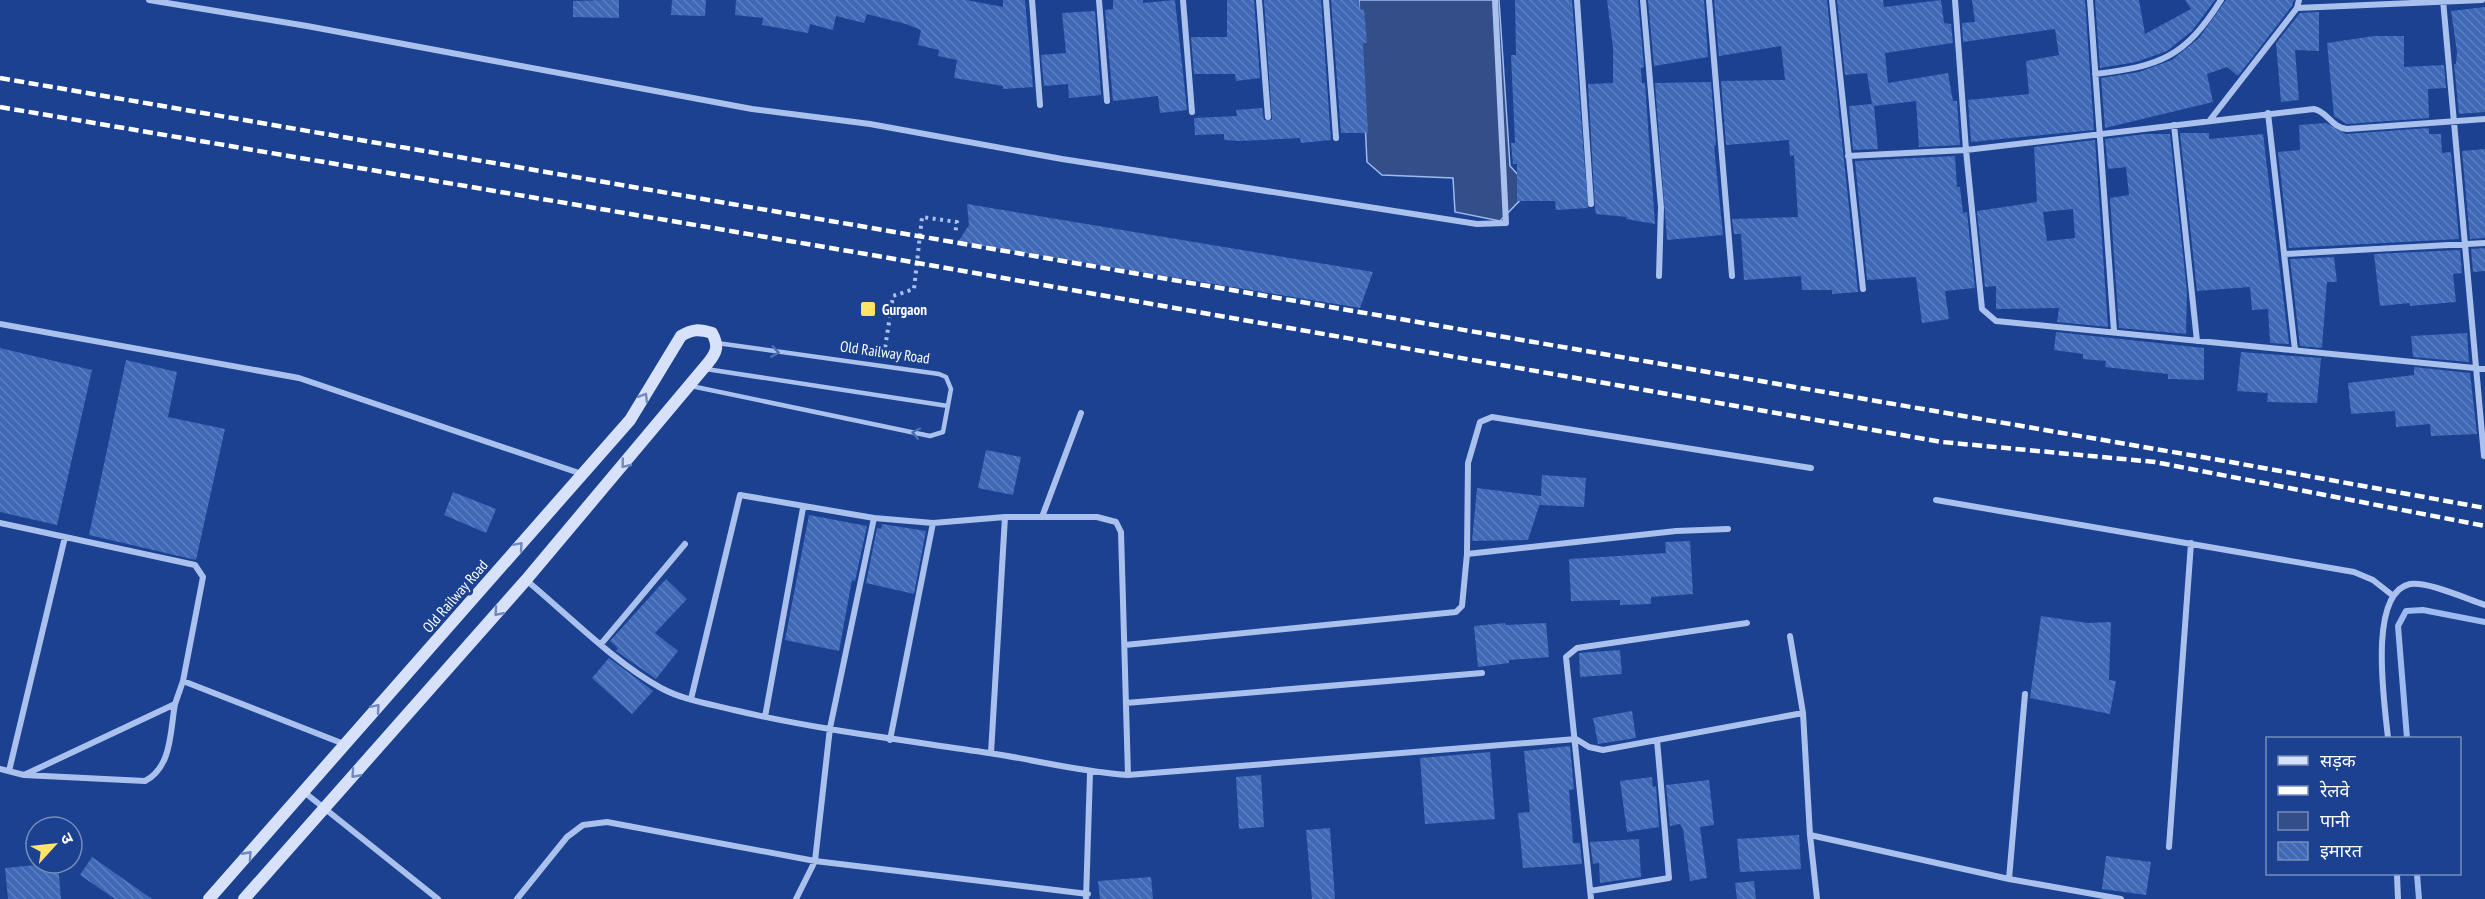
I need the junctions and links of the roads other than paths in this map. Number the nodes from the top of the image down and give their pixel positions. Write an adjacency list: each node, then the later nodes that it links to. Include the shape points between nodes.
1 (149, 0): 7 (street, via 741,107 870,124 1074,161 1477,224 1506,224)
2 (1032, 0): 21 (street)
3 (1099, 0): 20 (street)
4 (1183, 0): 22 (street)
5 (1259, 0): 24 (street)
6 (1326, 0): 30 (street)
7 (1495, 0)
8 (1577, 0): 33 (street)
9 (1643, 0): 37 (street, via 1661,207)
10 (1709, 0): 38 (street)
11 (1832, 0): 32 (street)
12 (1955, 0): 31 (street)
13 (2090, 0): 19 (street)
14 (2221, 0): 19 (street, via 2196,38 2166,59 2130,70)
15 (2299, 0): 18 (street)
16 (2482, 0): 17 (street)
17 (2443, 2): 18 (street); 27 (street)
18 (2297, 8): 26 (street)
19 (2096, 74): 29 (street)
20 (1107, 101)
21 (1040, 105)
22 (1192, 112)
23 (2268, 112): 26 (street); 27 (street, via 2319,110 2334,126 2347,129); 36 (street)
24 (1268, 117)
25 (2485, 119): 27 (street)
26 (2210, 120): 28 (street)
27 (2454, 121): 35 (street)
28 (2174, 125): 29 (street); 42 (street)
29 (2100, 132): 31 (street); 41 (street)
30 (1336, 138)
31 (1966, 150): 32 (street); 41 (street, via 1982,309 1996,321)
32 (1848, 156): 39 (street)
33 (1591, 204)
34 (2485, 243): 35 (street)
35 (2465, 244): 36 (street); 47 (street)
36 (2284, 254): 44 (street)
37 (1659, 276)
38 (1732, 276)
39 (1863, 289)
40 (0, 324): 53 (street, via 299,378)
41 (2114, 331): 42 (street)
42 (2197, 341): 44 (street)
43 (717, 343): 45 (main road, via 716,353); 49 (lane, Old Railway Road, one-way to 49, via 882,364 946,377 951,389); 53 (main road, Old Railway Road, one-way to 43, via 630,420 681,336 701,329 712,333)
44 (2295, 350): 47 (street)
45 (704, 368): 48 (main road); 49 (lane)
46 (2485, 369): 47 (street)
47 (2476, 370): 51 (street)
48 (687, 385): 49 (lane, Old Railway Road, one-way to 48, via 943,432 930,436); 66 (main road, one-way to 66)
49 (948, 406)
50 (1081, 413): 57 (street)
51 (2484, 456)
52 (1810, 468): 65 (street, via 1492,417 1480,422 1468,463)
53 (582, 474): 86 (main road, Old Railway Road, one-way to 53)
54 (1936, 500): 63 (street)
55 (803, 508): 58 (street); 76 (street, via 740,495); 80 (street)
56 (1005, 517): 57 (street); 60 (street); 87 (street)
57 (1042, 517): 72 (street, via 1098,517 1116,522 1121,532)
58 (874, 518): 60 (street); 81 (street)
59 (0, 523): 62 (street)
60 (933, 523): 83 (street)
61 (1728, 529): 65 (street)
62 (65, 537): 74 (street, via 198,568 203,582); 89 (street)
63 (2191, 543): 67 (street, via 2354,572); 96 (street)
64 (685, 544): 71 (street)
65 (1467, 554): 72 (street, via 1462,606 1456,612)
66 (526, 580): 71 (street); 94 (main road, one-way to 94)
67 (2392, 595): 68 (street, via 2404,586 2421,584); 82 (street, via 2381,652)
68 (2485, 605)
69 (1747, 622): 84 (street, via 1572,650 1564,662)
70 (1790, 636): 79 (street)
71 (601, 644): 76 (street, via 651,682)
72 (1125, 645): 77 (street)
73 (1482, 673): 77 (street)
74 (183, 681): 78 (street); 86 (street)
75 (2025, 694): 99 (street)
76 (691, 699): 80 (street)
77 (1126, 703): 92 (street)
78 (175, 704): 91 (street); 91 (street, via 164,764 145,781)
79 (1803, 713): 85 (street); 95 (street)
80 (765, 717): 81 (street)
81 (830, 728): 83 (street); 97 (street)
82 (2388, 737)
83 (890, 740): 87 (street)
84 (1576, 740): 85 (street, via 1603,750); 92 (street); 100 (street)
85 (1657, 740): 100 (street, via 1669,878)
86 (345, 744): 93 (main road, Old Railway Road)
87 (991, 753): 90 (street)
88 (0, 769): 89 (street)
89 (9, 771): 91 (street)
90 (1090, 773): 92 (street); 102 (street)
91 (24, 775)
92 (1128, 776)
93 (304, 792): 94 (street); 103 (main road, Old Railway Road, one-way to 93)
94 (324, 808): 101 (street); 104 (main road)
95 (1810, 835): 99 (street); 109 (street)
96 (2169, 847)
97 (815, 861): 102 (street); 106 (street, via 607,822 583,825 567,837); 107 (street)
98 (2397, 875): 111 (street)
99 (2009, 879): 110 (street)
100 (1590, 891): 108 (street)
101 (427, 896): 105 (street)
102 (1087, 897)
103 (209, 899)
104 (244, 899)
105 (438, 899)
106 (517, 899)
107 (796, 899)
108 (1591, 899)
109 (1817, 899)
110 (2121, 899)
111 (2398, 899)

